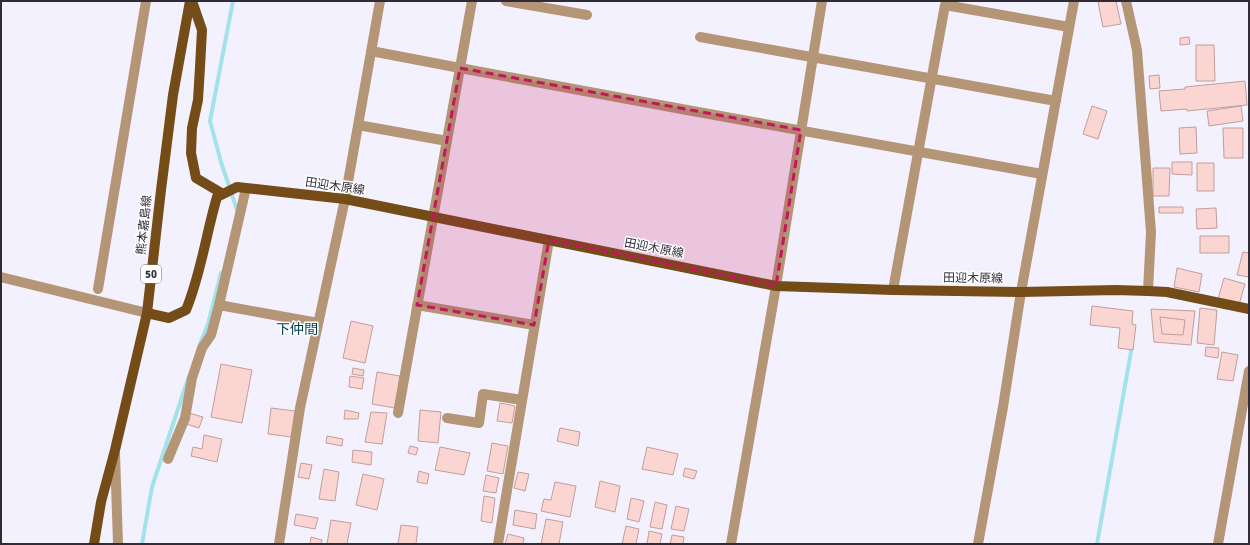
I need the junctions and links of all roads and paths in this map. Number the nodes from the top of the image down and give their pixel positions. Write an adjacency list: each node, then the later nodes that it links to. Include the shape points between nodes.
1 (146, 1): 29 (street)
2 (191, 1): 23 (main road, via 202,30 198,100 192,128 191,153 196,178); 36 (main road, 熊本嘉島線 / 50, via 172,103)
3 (380, 1): 12 (street)
4 (472, 1): 14 (street)
5 (506, 1): 9 (street)
6 (822, 1): 13 (street)
7 (1074, 1): 10 (street)
8 (1126, 1): 31 (street, via 1137,50 1151,232)
9 (587, 15)
10 (1069, 27): 15 (street, via 945,5); 16 (street)
11 (700, 37): 13 (street)
12 (371, 51): 14 (street); 17 (street)
13 (813, 56): 15 (street); 18 (street)
14 (460, 68): 18 (street); 19 (street)
15 (932, 79): 16 (street); 20 (street)
16 (1056, 101): 21 (street)
17 (358, 125): 19 (street); 24 (street)
18 (801, 130): 20 (street); 28 (street)
19 (447, 141): 25 (street)
20 (918, 152): 21 (street); 30 (street)
21 (1042, 174): 32 (street)
22 (241, 187): 23 (main road); 24 (main road, 田迎木原線); 33 (street)
23 (223, 194): 36 (main road, via 217,197 186,310 169,318)
24 (345, 200): 25 (main road, 田迎木原線); 37 (street)
25 (433, 217): 26 (main road, 田迎木原線); 34 (street)
26 (549, 240): 28 (main road, 田迎木原線); 38 (street)
27 (1, 277): 36 (street)
28 (776, 286): 30 (main road, 田迎木原線); 49 (street)
29 (98, 289)
30 (893, 290): 32 (main road, 田迎木原線)
31 (1148, 291): 32 (main road, 田迎木原線); 35 (main road, 田迎木原線, via 1167,292)
32 (1021, 292): 50 (street)
33 (219, 305): 37 (street); 44 (street, via 211,335 202,348 192,378 185,418)
34 (417, 305): 38 (street); 41 (street)
35 (1249, 309)
36 (147, 313): 43 (main road, 熊本嘉島線 / 50)
37 (318, 323): 47 (street, via 300,408)
38 (534, 325): 40 (street)
39 (1249, 371): 51 (street)
40 (522, 400): 42 (street, via 483,394 479,423); 48 (street)
41 (398, 413)
42 (447, 418)
43 (115, 450): 45 (main road, 熊本嘉島線 / 50, via 101,502); 46 (street)
44 (168, 459)
45 (94, 544)
46 (118, 544)
47 (279, 544)
48 (498, 544)
49 (731, 544)
50 (978, 544)
51 (1218, 544)

